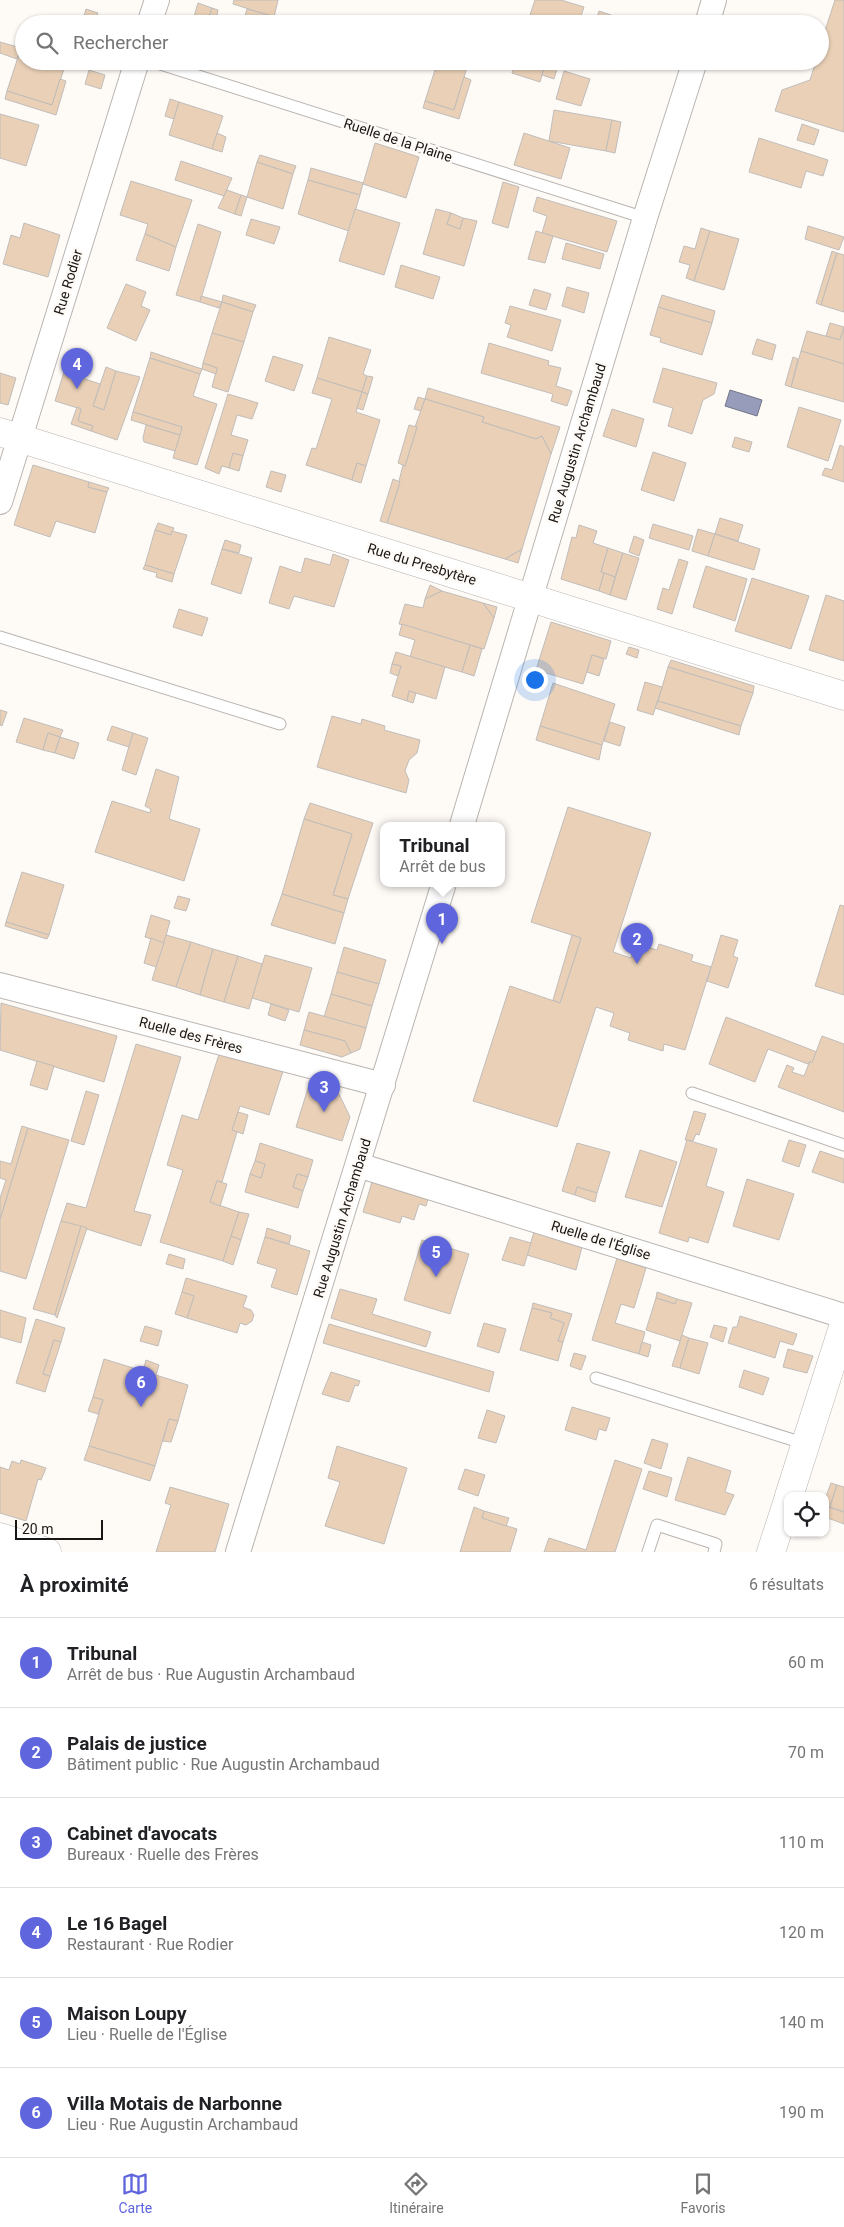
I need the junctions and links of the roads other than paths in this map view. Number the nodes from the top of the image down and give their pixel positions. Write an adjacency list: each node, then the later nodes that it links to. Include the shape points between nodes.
1 (156, 0): 3 (street)
2 (714, 0): 4 (street)
3 (152, 15)
4 (710, 15)
5 (134, 70): 9 (street, Rue Rodier)
6 (179, 70): 8 (lane, Ruelle de la Plaine)
7 (692, 70): 8 (street, Rue Augustin Archambaud)
8 (645, 218): 11 (street, Rue Augustin Archambaud)
9 (10, 435): 10 (street, Rue Rodier); 11 (street, Rue du Presbytère)
10 (0, 502)
11 (531, 598): 13 (street, Rue du Presbytère); 15 (street, Rue Augustin Archambaud)
12 (0, 637): 14 (lane)
13 (844, 696)
14 (280, 724)
15 (463, 822)
16 (443, 887): 18 (street, Rue Augustin Archambaud)
17 (0, 985): 18 (street, Ruelle des Frères)
18 (383, 1085): 21 (street, Rue Augustin Archambaud)
19 (692, 1093): 20 (lane)
20 (844, 1145)
21 (358, 1165): 22 (street, Ruelle de l'Église); 30 (street, Rue Augustin Archambaud)
22 (844, 1316)
23 (844, 1324): 25 (street)
24 (596, 1378): 25 (lane)
25 (806, 1444): 26 (street)
26 (790, 1492)
27 (784, 1512): 33 (street)
28 (0, 1537): 29 (street)
29 (47, 1552)
30 (238, 1552)
31 (648, 1552): 32 (lane, via 657,1525 716,1544)
32 (714, 1552)
33 (771, 1552)

